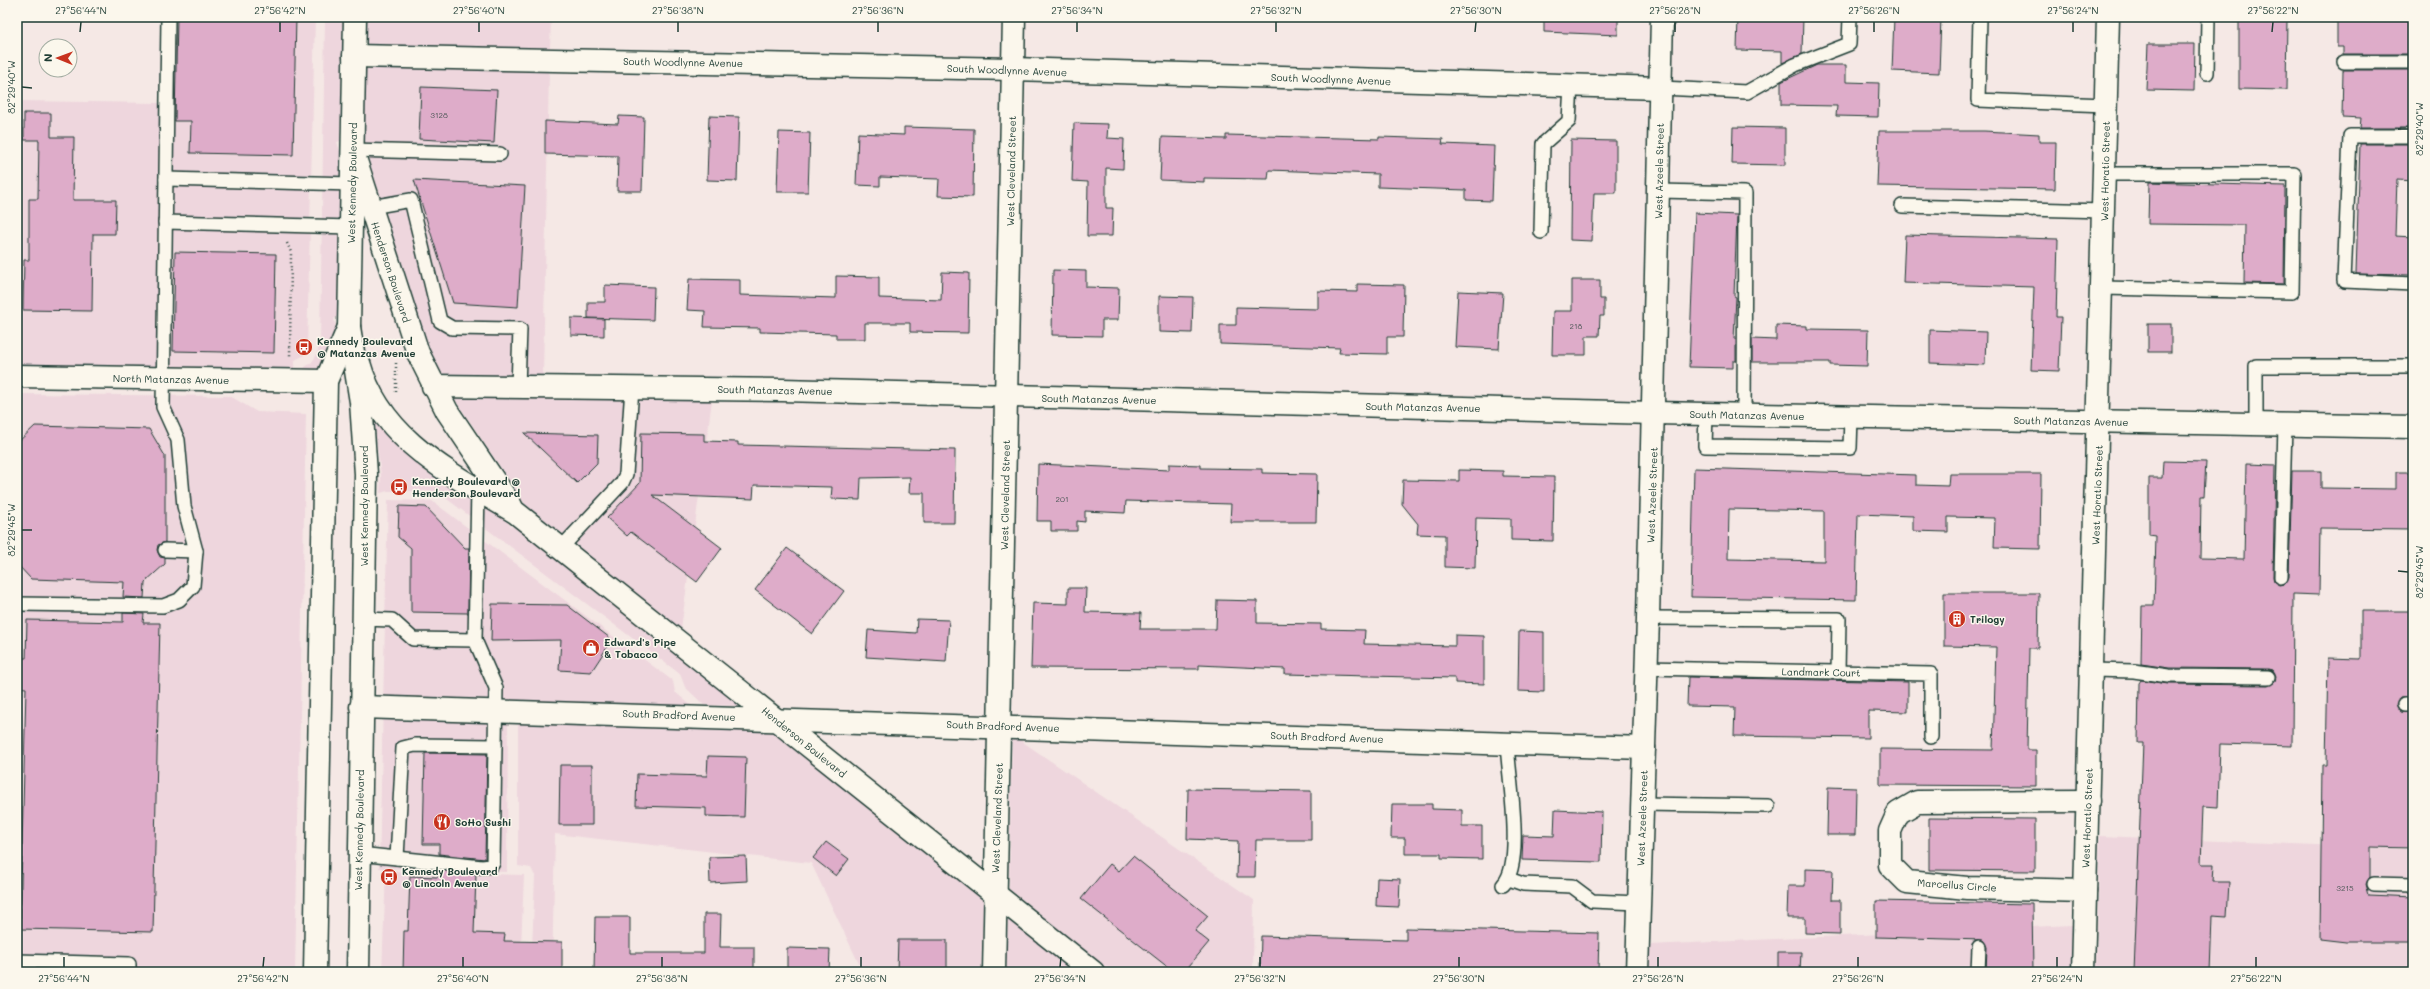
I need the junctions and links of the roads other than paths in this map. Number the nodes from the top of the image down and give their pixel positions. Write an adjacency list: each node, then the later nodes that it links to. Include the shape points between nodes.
1 (168, 17): 21 (lane)
2 (355, 17): 9 (street, West Kennedy Boulevard)
3 (1014, 17): 12 (street, West Cleveland Street)
4 (1662, 17): 15 (street, West Azeele Street)
5 (1850, 17): 15 (lane, via 1849,44 1795,65 1747,92)
6 (1980, 17): 16 (lane, via 1978,100)
7 (2108, 17): 16 (street, West Horatio Street)
8 (2208, 17): 13 (lane)
9 (354, 56): 12 (street, South Woodlynne Avenue); 18 (street, West Kennedy Boulevard)
10 (2344, 62): 11 (lane)
11 (2413, 62)
12 (1013, 69): 14 (street, South Woodlynne Avenue); 40 (street, West Cleveland Street)
13 (2207, 73)
14 (1571, 85): 15 (street, South Woodlynne Avenue); 29 (lane, via 1569,121 1543,144)
15 (1661, 88): 23 (street, West Azeele Street)
16 (2106, 105): 20 (street, West Horatio Street)
17 (2413, 136): 30 (lane, via 2350,136 2344,281)
18 (352, 150): 19 (lane); 22 (street, West Kennedy Boulevard); 25 (street, Henderson Boulevard)
19 (500, 154)
20 (2104, 174): 26 (street, West Horatio Street); 31 (lane, via 2294,174 2292,292)
21 (166, 179): 22 (lane); 27 (lane)
22 (352, 184): 28 (street, West Kennedy Boulevard)
23 (1659, 191): 41 (street, West Azeele Street); 43 (lane, via 1745,193)
24 (1902, 206): 26 (lane)
25 (371, 207): 37 (street, Henderson Boulevard, via 418,353); 38 (lane, via 410,200 440,321 452,328 520,330)
26 (2104, 211): 31 (street, West Horatio Street)
27 (165, 222): 28 (lane); 35 (lane)
28 (351, 226): 32 (street, West Kennedy Boulevard)
29 (1541, 232)
30 (2413, 284)
31 (2102, 288): 45 (street, West Horatio Street)
32 (349, 328): 36 (street); 49 (street, Henderson Boulevard, via 362,373 379,409 394,429 435,463); 56 (street, West Kennedy Boulevard, via 362,402 366,474)
33 (2413, 366): 46 (lane, via 2256,366)
34 (17, 376): 35 (street, North Matanzas Avenue)
35 (163, 378): 36 (street, North Matanzas Avenue); 53 (lane, via 163,407 178,440 184,506)
36 (326, 381): 84 (street)
37 (434, 386): 38 (street, South Matanzas Avenue); 50 (street, Henderson Boulevard, via 447,411)
38 (518, 387): 39 (street, South Matanzas Avenue)
39 (632, 388): 40 (street, South Matanzas Avenue); 51 (lane, via 626,474 622,483)
40 (1007, 397): 41 (street, South Matanzas Avenue); 66 (street, West Cleveland Street)
41 (1654, 413): 42 (street, South Matanzas Avenue); 57 (street, West Azeele Street)
42 (1706, 414): 43 (street, South Matanzas Avenue); 44 (lane, via 1705,446 1850,448)
43 (1744, 415): 44 (street, South Matanzas Avenue)
44 (1851, 417): 45 (street, South Matanzas Avenue)
45 (2099, 422): 46 (street, South Matanzas Avenue); 60 (street, West Horatio Street)
46 (2256, 424): 47 (street, South Matanzas Avenue)
47 (2286, 425): 48 (street, South Matanzas Avenue); 54 (lane)
48 (2413, 427)
49 (478, 489): 50 (street, Henderson Boulevard); 58 (lane)
50 (515, 512): 51 (street, Henderson Boulevard)
51 (560, 548): 65 (street, Henderson Boulevard)
52 (165, 550): 53 (lane)
53 (196, 551): 55 (lane, via 193,586 179,600 163,606)
54 (2281, 578)
55 (17, 604)
56 (363, 618): 58 (lane, via 392,620 413,639); 63 (street, West Kennedy Boulevard)
57 (1648, 618): 59 (street, West Azeele Street); 61 (lane, via 1839,620)
58 (475, 640): 64 (lane, via 496,688)
59 (1647, 668): 61 (lane, Landmark Court); 70 (street, West Azeele Street)
60 (2092, 670): 62 (lane, via 2134,671 2168,676); 71 (street, West Horatio Street)
61 (1838, 672): 67 (lane, Landmark Court, via 1931,674)
62 (2268, 677)
63 (361, 707): 64 (street, South Bradford Avenue); 74 (street, West Kennedy Boulevard)
64 (496, 710): 65 (street, South Bradford Avenue); 69 (lane)
65 (775, 718): 66 (street, South Bradford Avenue); 79 (street, Henderson Boulevard)
66 (1000, 726): 68 (street, South Bradford Avenue); 79 (street, West Cleveland Street)
67 (1931, 737)
68 (1507, 743): 70 (street, South Bradford Avenue); 80 (lane, via 1508,770 1513,788 1513,864 1506,882 1572,886 1592,901)
69 (495, 746): 75 (lane, via 415,745 403,748); 75 (lane, via 491,866)
70 (1644, 748): 72 (street, West Azeele Street)
71 (2088, 801): 78 (street, West Horatio Street); 78 (street, Marcellus Circle, via 1917,802 1898,813 1890,831 1890,865 1907,882 1967,888)
72 (1642, 804): 73 (lane); 80 (street, West Azeele Street)
73 (1768, 806)
74 (359, 854): 75 (lane); 85 (street, West Kennedy Boulevard)
75 (397, 858)
76 (2374, 884): 77 (lane)
77 (2413, 885)
78 (2085, 891): 90 (street, West Horatio Street)
79 (996, 894): 86 (street, West Cleveland Street); 87 (street, Henderson Boulevard)
80 (1638, 903): 88 (street, West Azeele Street)
81 (1979, 947): 89 (lane)
82 (17, 961): 83 (lane, via 129,964)
83 (129, 972)
84 (315, 972)
85 (358, 972)
86 (994, 972)
87 (1093, 972)
88 (1637, 972)
89 (1978, 972)
90 (2083, 972)

